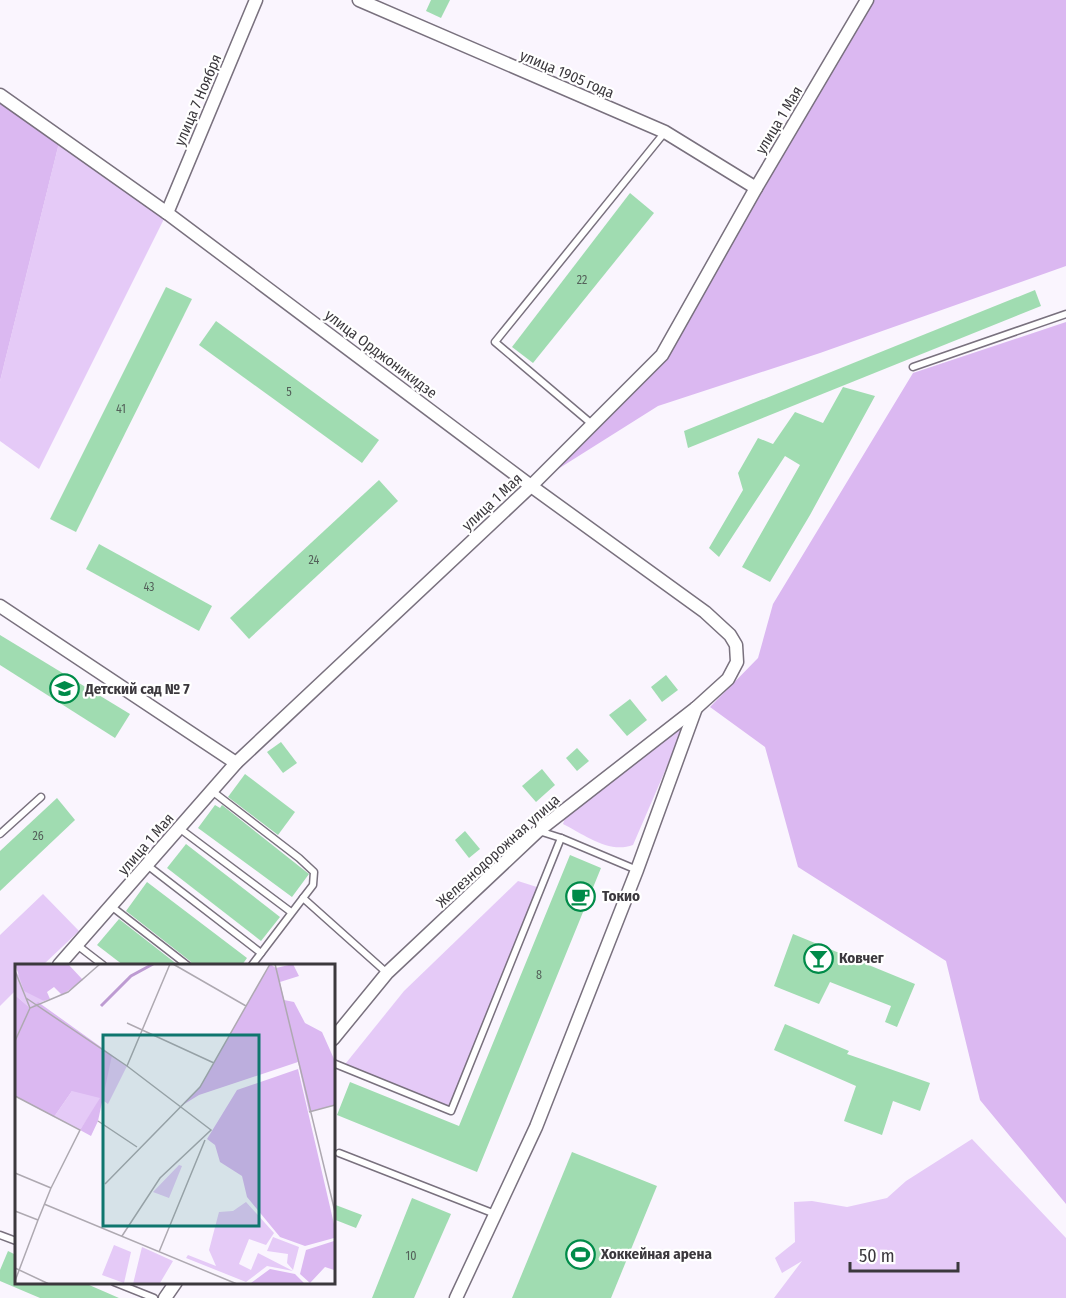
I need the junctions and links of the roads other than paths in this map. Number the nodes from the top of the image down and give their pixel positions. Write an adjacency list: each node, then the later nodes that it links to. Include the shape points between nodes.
1 (256, 0): 7 (street, улица 7 Ноября)
2 (359, 0): 5 (street, улица 1905 года)
3 (867, 0): 6 (street, улица 1 Мая)
4 (0, 95): 7 (street, улица Орджоникидзе)
5 (664, 132): 6 (street, улица 1905 года); 10 (lane, via 495,342)
6 (756, 188): 10 (street, улица 1 Мая, via 662,355)
7 (167, 213): 11 (street, улица Орджоникидзе)
8 (1066, 314): 9 (lane)
9 (913, 367)
10 (593, 424): 11 (street, улица 1 Мая)
11 (531, 486): 13 (street, улица Орджоникидзе, via 705,612); 15 (street, улица 1 Мая)
12 (0, 606): 15 (street)
13 (736, 645): 14 (street, Железнодорожная улица, via 737,662 728,679)
14 (696, 708): 19 (street, Железнодорожная улица); 23 (street)
15 (236, 763): 16 (street, улица 1 Мая)
16 (212, 791): 18 (street, улица 1 Мая); 24 (lane, via 314,872 314,885)
17 (41, 797): 20 (lane)
18 (179, 828): 22 (street, улица 1 Мая); 26 (lane)
19 (538, 831): 21 (lane); 33 (street, Железнодорожная улица)
20 (0, 834)
21 (561, 838): 23 (lane); 35 (lane, via 451,1111)
22 (147, 865): 25 (street, улица 1 Мая); 28 (lane)
23 (637, 870): 37 (street, via 536,1127)
24 (303, 898): 26 (lane); 33 (lane)
25 (111, 906): 27 (street, улица 1 Мая); 31 (lane)
26 (291, 912): 28 (lane)
27 (77, 945): 29 (street, улица 1 Мая); 30 (lane)
28 (261, 953): 32 (lane)
29 (60, 964)
30 (102, 964)
31 (186, 964)
32 (253, 964)
33 (387, 974): 34 (street, Железнодорожная улица)
34 (334, 1038)
35 (334, 1063)
36 (339, 1153): 37 (lane)
37 (495, 1214): 44 (street)
38 (0, 1234): 39 (lane)
39 (15, 1241)
40 (119, 1283): 42 (lane)
41 (175, 1283): 43 (street)
42 (154, 1298)
43 (165, 1298)
44 (456, 1298)

